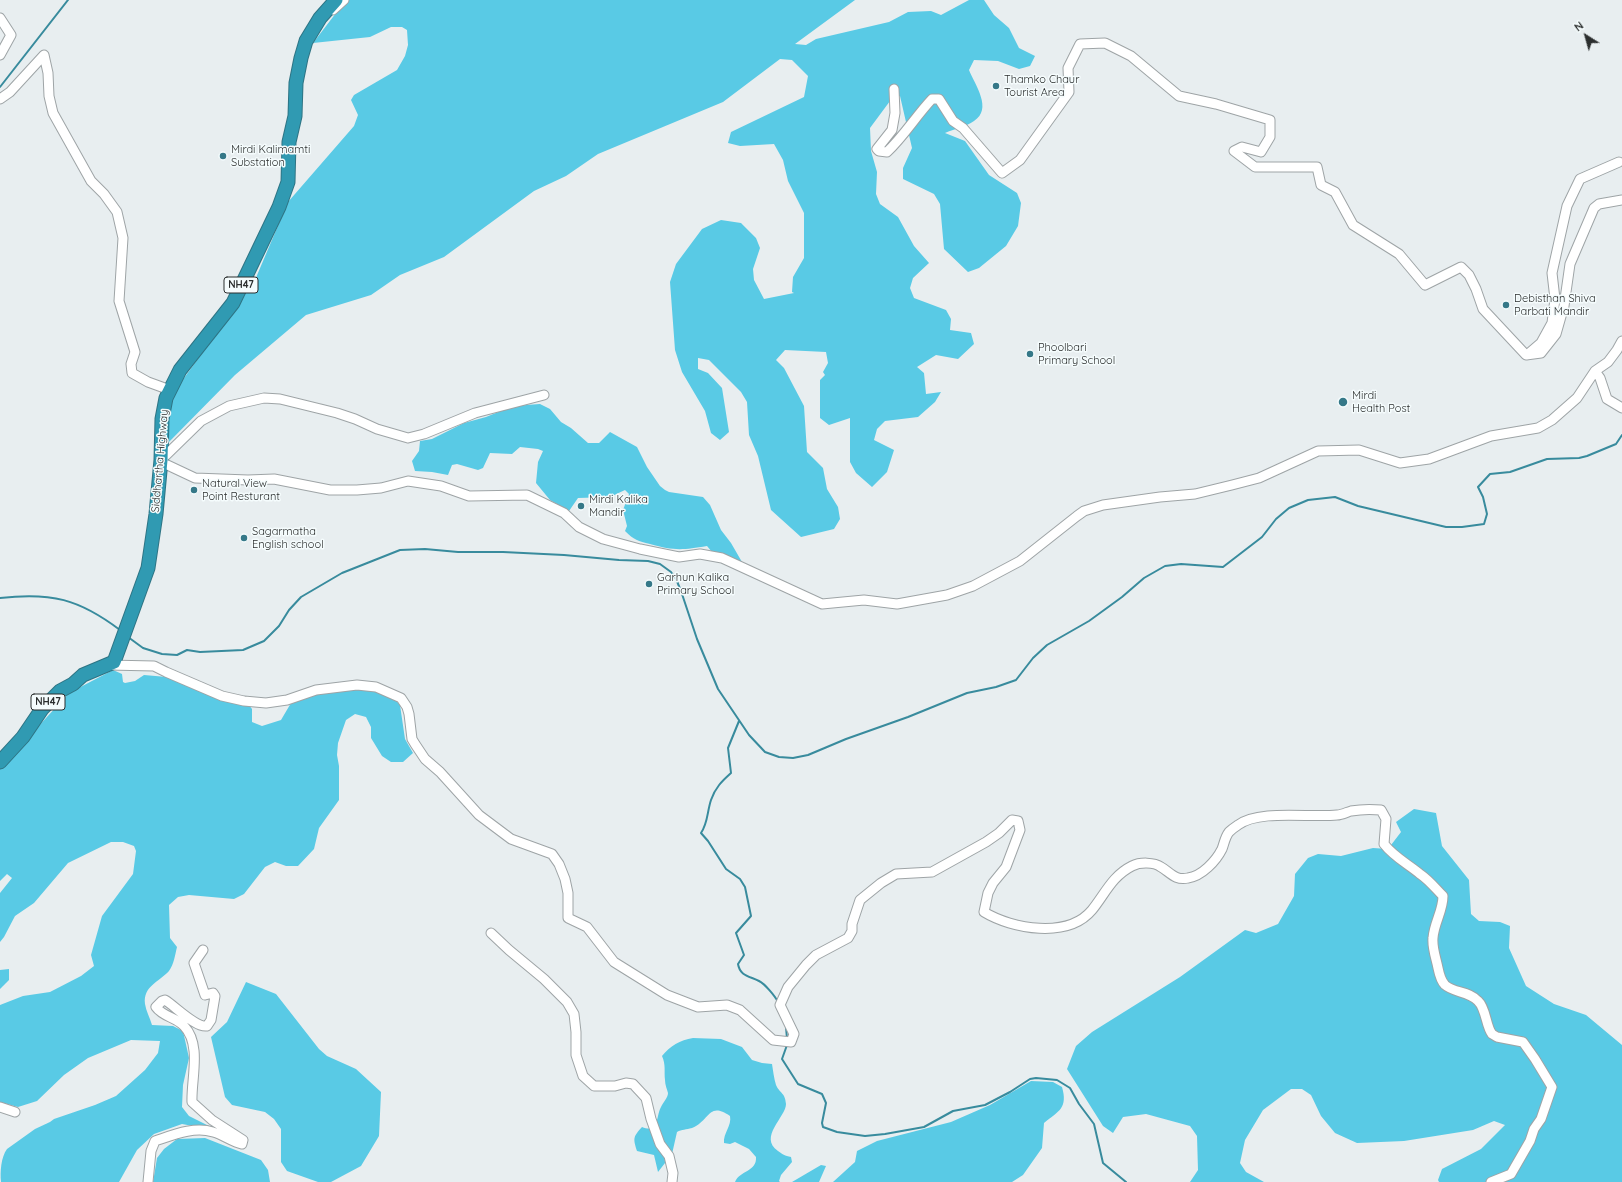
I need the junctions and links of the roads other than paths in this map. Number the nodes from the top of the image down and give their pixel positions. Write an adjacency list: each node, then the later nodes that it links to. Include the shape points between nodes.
1 (336, 0): 4 (highway, Siddhartha Highway / NH47)
2 (344, 0): 4 (street)
3 (0, 18): 5 (street, via 11,36)
4 (320, 18): 13 (highway, Siddhartha Highway / NH47, via 306,41 301,58 289,142 288,182 279,206 233,303 180,370)
5 (0, 56)
6 (894, 88): 11 (street, via 895,113 892,130 877,149 879,151 887,152 904,135 919,112 932,99 939,99 953,122 962,128 1002,173 1020,160 1069,92 1068,68 1080,44 1105,43 1131,56 1179,96 1270,120 1270,137 1261,152 1242,147 1234,151 1255,168 1317,167 1321,185 1335,192 1354,225 1399,254 1425,285 1461,266 1469,275 1483,309)
7 (0, 99): 13 (street, via 10,92 44,55 53,113 91,181 117,212 123,238 119,301 135,352 131,364 132,373)
8 (1619, 162): 11 (street, via 1580,179 1567,206 1552,273 1555,299 1552,323 1541,343)
9 (1622, 200): 11 (street, via 1599,204 1594,208 1570,264 1564,306 1556,334 1541,353)
10 (1622, 341): 12 (street, via 1608,362)
11 (1526, 355)
12 (1595, 371): 15 (street, via 1608,399); 16 (street, via 1577,398 1552,420 1538,428 1491,436 1429,459 1400,463 1359,450 1318,451 1259,478 1232,485 1195,494 1103,505 1084,511 1020,562 998,574 947,595 897,604 864,600 822,604 722,558 700,554 679,556 603,539 579,528 564,513 527,495 469,496 441,486 408,481 381,488 330,490 274,479 195,478)
13 (170, 390): 16 (highway, Siddhartha Highway / NH47, via 162,419)
14 (544, 395): 16 (street, via 475,413 408,438 337,413 280,399 264,398 229,406 201,421)
15 (1622, 408)
16 (161, 461): 17 (highway, Siddhartha Highway / NH47, via 148,568)
17 (110, 664): 18 (highway, NH47, via 83,675 60,691 42,709 23,737); 25 (street, via 154,666 222,696 244,701 266,703 287,700 316,690 357,684 376,687 401,698 409,714 412,739 425,759 479,815 512,839 552,854 560,864 565,879 568,918 586,927 614,962 667,995 698,1007 727,1005 740,1010 773,1040 791,1042 794,1034 780,1005 788,987 816,955 848,938 860,900 888,877 896,874 932,872 953,861 999,833 1012,820 1018,821 1020,830 1006,867 988,893 984,912 1016,924 1034,928 1055,928 1079,922 1091,911 1112,881 1122,871 1134,865 1144,863 1161,866 1173,876 1182,878 1200,874 1221,851 1229,832 1240,823 1261,816 1338,815 1368,808 1381,810 1386,819 1384,844 1443,896 1443,905 1433,937 1436,959 1444,984 1451,989 1467,993 1480,1002 1492,1034 1497,1038 1523,1042 1552,1087 1541,1119 1511,1174)
18 (0, 762)
19 (492, 933): 24 (street, via 567,1002 574,1014 576,1055 583,1076 594,1086 633,1084 646,1098 660,1144 669,1156)
20 (203, 950): 23 (street, via 194,963 205,995 213,993 215,996 211,1020 207,1026 197,1024 165,1000 156,1007 160,1013 184,1026 188,1032 194,1059 192,1102 212,1120 243,1140 242,1144 237,1143 212,1131 198,1130 184,1131 155,1141 151,1151)
21 (0, 1107): 22 (street)
22 (15, 1112)
23 (148, 1182)
24 (672, 1182)
25 (1491, 1182)

